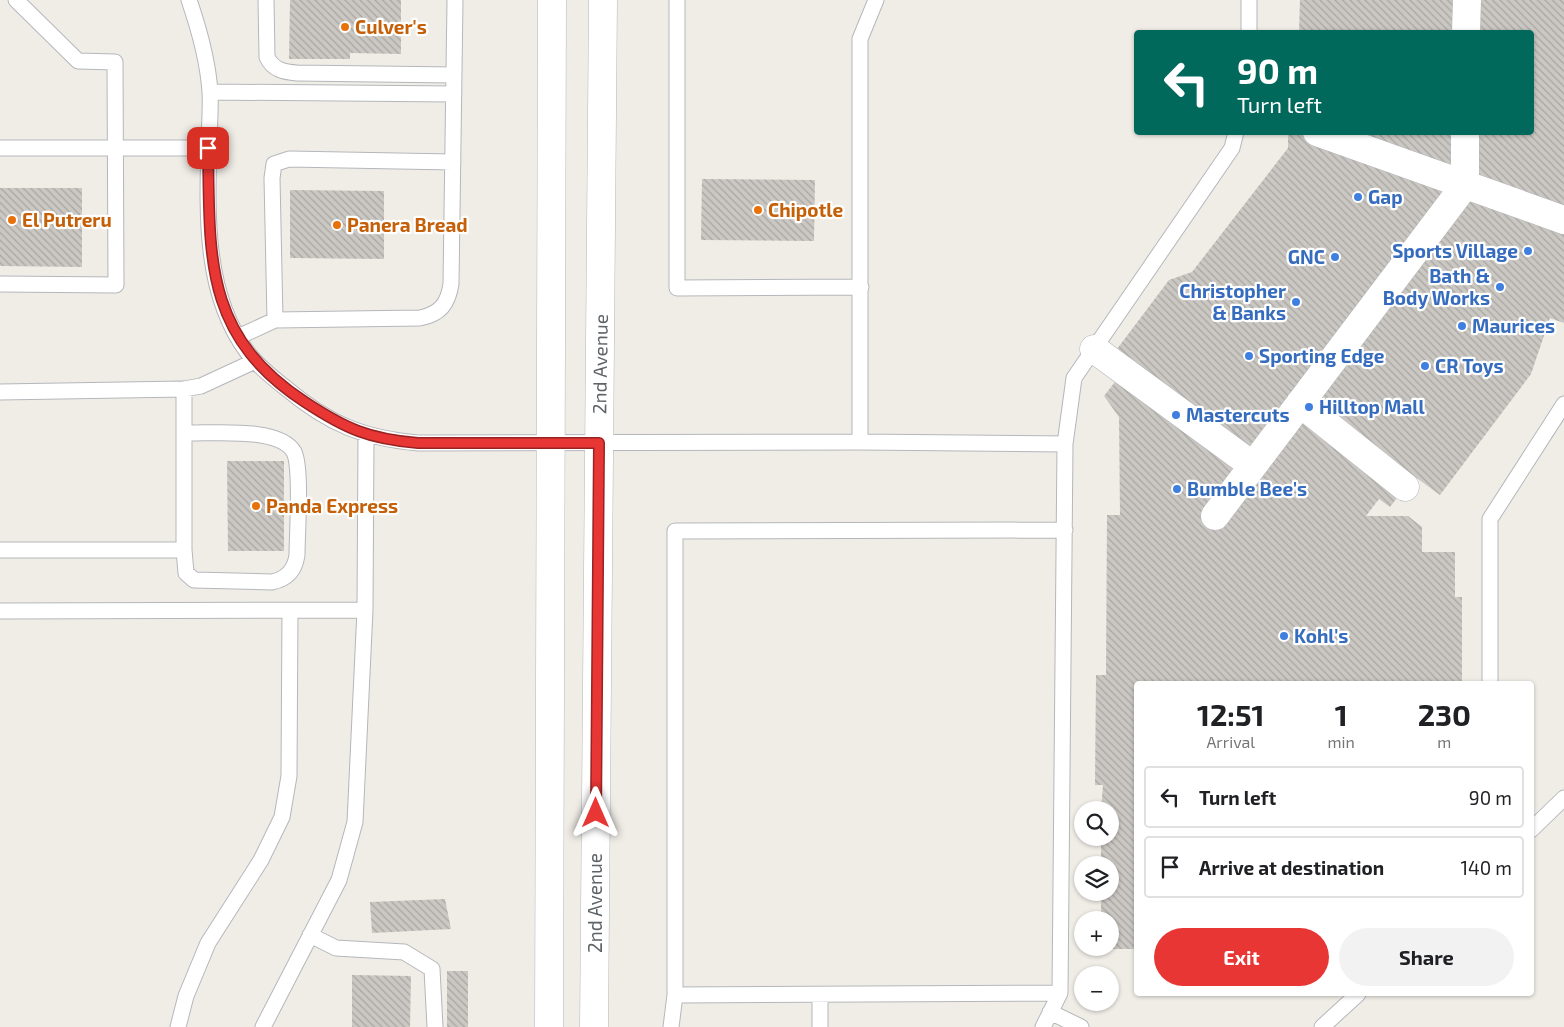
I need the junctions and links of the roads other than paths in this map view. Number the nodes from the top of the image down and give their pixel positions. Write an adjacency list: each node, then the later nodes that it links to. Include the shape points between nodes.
1 (16, 0): 20 (lane, via 78,61 116,62)
2 (189, 0): 14 (lane, via 200,35)
3 (266, 0): 13 (lane, via 267,57 278,69 297,73)
4 (455, 0): 13 (lane)
5 (552, 0): 39 (main road)
6 (603, 0): 38 (main road, 2nd Avenue)
7 (677, 0): 26 (lane, via 677,288)
8 (876, 0): 26 (lane, via 860,39)
9 (1249, 0): 11 (lane)
10 (1467, 0): 12 (main road)
11 (1249, 30)
12 (1466, 30)
13 (454, 75): 15 (lane)
14 (210, 92): 15 (lane); 21 (lane)
15 (454, 94): 22 (lane)
16 (1235, 135): 29 (lane, via 1232,148)
17 (1325, 135): 23 (main road)
18 (1466, 135): 23 (main road)
19 (0, 148): 20 (lane)
20 (116, 148): 21 (lane); 25 (lane, via 116,285)
21 (208, 148): 28 (lane, via 210,249 216,283)
22 (453, 162): 27 (lane, via 451,284 450,294 439,311 420,318); 27 (lane, via 289,159 274,164)
23 (1465, 185): 24 (main road); 33 (main road)
24 (1564, 220)
25 (0, 284)
26 (860, 287): 37 (lane)
27 (275, 320): 28 (lane)
28 (238, 337): 30 (lane)
29 (1094, 349): 40 (lane, via 1074,378); 41 (main road)
30 (255, 361): 31 (lane, via 200,386); 36 (lane, via 294,395 344,427)
31 (184, 389): 32 (lane); 35 (lane)
32 (0, 392)
33 (1300, 403): 41 (main road); 42 (main road)
34 (1564, 404): 50 (lane, via 1490,519)
35 (184, 434): 46 (lane); 46 (lane, via 262,435 276,438 294,452 297,555 293,568 284,579 272,582 194,580 186,573)
36 (366, 435): 39 (lane, via 418,443); 47 (lane)
37 (860, 442): 38 (lane); 40 (lane)
38 (599, 443): 39 (lane); 63 (main road, 2nd Avenue)
39 (550, 444): 62 (main road)
40 (1065, 444): 44 (lane)
41 (1252, 465): 43 (main road)
42 (1405, 488)
43 (1215, 516)
44 (1064, 530): 54 (lane); 55 (lane, via 674,531)
45 (0, 550): 46 (lane)
46 (184, 550)
47 (365, 610): 48 (lane); 53 (lane, via 355,822 339,880)
48 (290, 611): 49 (lane); 59 (lane, via 289,776 282,817 261,860 208,943 186,996)
49 (0, 612)
50 (1490, 681)
51 (1564, 798): 52 (lane)
52 (1534, 827)
53 (310, 935): 60 (lane); 61 (lane, via 336,948 404,952 432,969)
54 (1060, 994): 56 (lane); 58 (lane)
55 (675, 995): 56 (lane); 64 (lane)
56 (820, 995): 65 (lane)
57 (1356, 996): 68 (lane)
58 (1050, 1012): 66 (lane); 67 (lane)
59 (178, 1027)
60 (263, 1027)
61 (435, 1027)
62 (548, 1027)
63 (594, 1027)
64 (670, 1027)
65 (820, 1027)
66 (1043, 1027)
67 (1081, 1027)
68 (1322, 1027)

